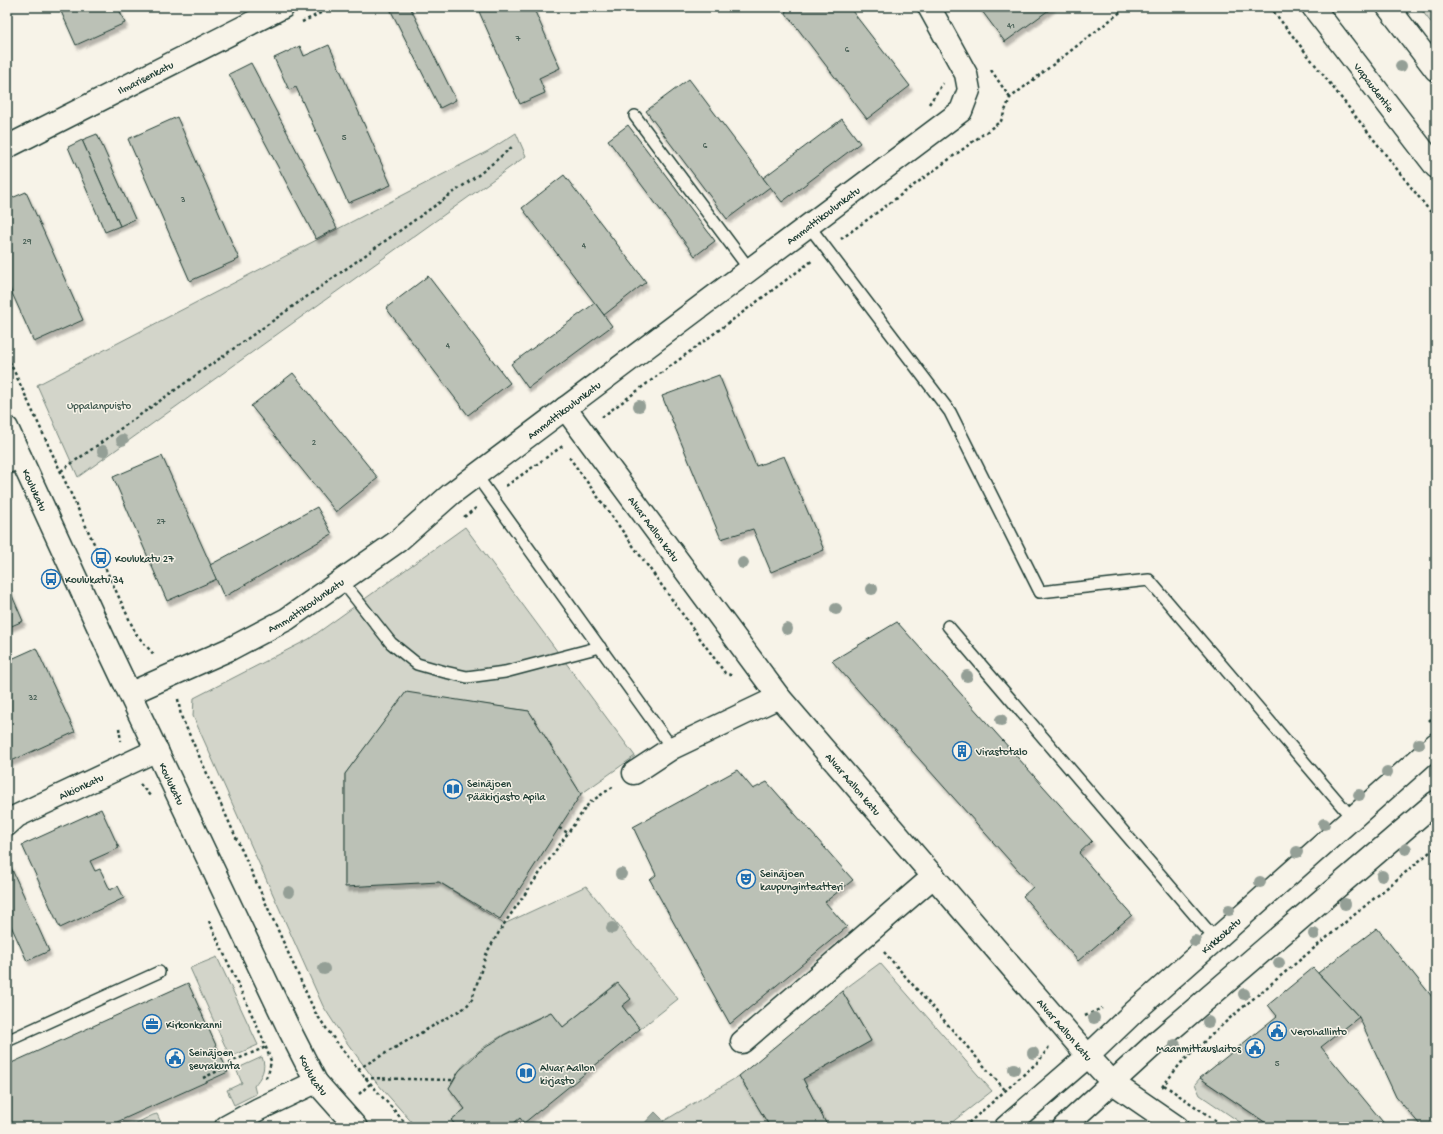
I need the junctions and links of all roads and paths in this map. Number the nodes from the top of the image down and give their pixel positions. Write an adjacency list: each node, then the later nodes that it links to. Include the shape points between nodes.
1 (283, 7): 10 (street, Ilmarisenkatu)
2 (929, 7): 14 (street, Ammattikoulunkatu, via 966,74 970,90 961,111)
3 (1270, 7): 13 (path)
4 (1313, 7): 12 (street, Vapaudentie)
5 (1388, 7): 6 (street)
6 (1436, 70)
7 (944, 80): 8 (path)
8 (928, 105)
9 (635, 116): 15 (lane)
10 (7, 146)
11 (512, 147): 20 (path, via 481,173)
12 (1436, 167)
13 (1436, 219)
14 (809, 226): 15 (street, Ammattikoulunkatu); 37 (lane, via 950,412 1040,592 1149,580)
15 (750, 270): 17 (street, Ammattikoulunkatu)
16 (7, 356): 20 (path)
17 (565, 408): 21 (street, Ammattikoulunkatu); 28 (street, Alvar Aallon katu)
18 (7, 428): 19 (street, Koulukatu)
19 (14, 459): 27 (street, Koulukatu)
20 (61, 471): 25 (path, via 136,634 156,657)
21 (476, 475): 22 (street, Ammattikoulunkatu, via 398,541); 24 (lane)
22 (342, 582): 24 (lane, via 391,643 417,664 445,672 467,677 505,672); 26 (street, Ammattikoulunkatu, via 287,619 230,650)
23 (948, 626): 45 (lane)
24 (600, 647): 31 (lane)
25 (163, 654)
26 (167, 677): 27 (street, Ammattikoulunkatu); 51 (path, via 178,700 181,716 315,1012 334,1041)
27 (131, 693): 32 (street, Koulukatu)
28 (779, 697): 31 (street); 42 (street, Alvar Aallon katu)
29 (118, 724): 33 (path, via 119,738)
30 (1436, 744): 37 (street, Kirkkokatu)
31 (672, 748): 34 (street)
32 (157, 750): 33 (street, Alkionkatu); 55 (street, Koulukatu)
33 (130, 763): 35 (path, via 139,782); 38 (street, Alkionkatu, via 17,816)
34 (634, 773): 40 (path, via 588,803)
35 (154, 802)
36 (1436, 802): 56 (street, via 1159,1040)
37 (1352, 818): 45 (street, Kirkkokatu)
38 (7, 825)
39 (559, 828): 40 (path)
40 (568, 833): 51 (path, via 487,952 472,999 466,1007)
41 (1436, 847): 57 (path, via 1230,1018 1181,1063)
42 (934, 876): 44 (street); 50 (street, Alvar Aallon katu)
43 (206, 916): 49 (path)
44 (860, 940): 48 (street); 58 (path, via 870,954 883,951)
45 (1216, 940): 50 (street, Kirkkokatu)
46 (159, 972): 47 (lane)
47 (7, 1041)
48 (742, 1042)
49 (266, 1047): 52 (path, via 232,1061); 59 (path, via 271,1061 263,1083)
50 (1088, 1056): 56 (street, Alvar Aallon katu); 64 (street, Kirkkokatu)
51 (358, 1069): 53 (path)
52 (203, 1078)
53 (365, 1078): 54 (path); 63 (path)
54 (454, 1080)
55 (316, 1082): 59 (street); 62 (street, Koulukatu)
56 (1113, 1083): 60 (street, Alvar Aallon katu); 65 (street)
57 (1164, 1085): 60 (path); 67 (path)
58 (1006, 1091)
59 (272, 1102): 61 (street)
60 (1148, 1107): 66 (street, Alvar Aallon katu)
61 (226, 1127)
62 (356, 1127)
63 (409, 1127)
64 (1006, 1127)
65 (1064, 1127)
66 (1177, 1127)
67 (1225, 1127)

